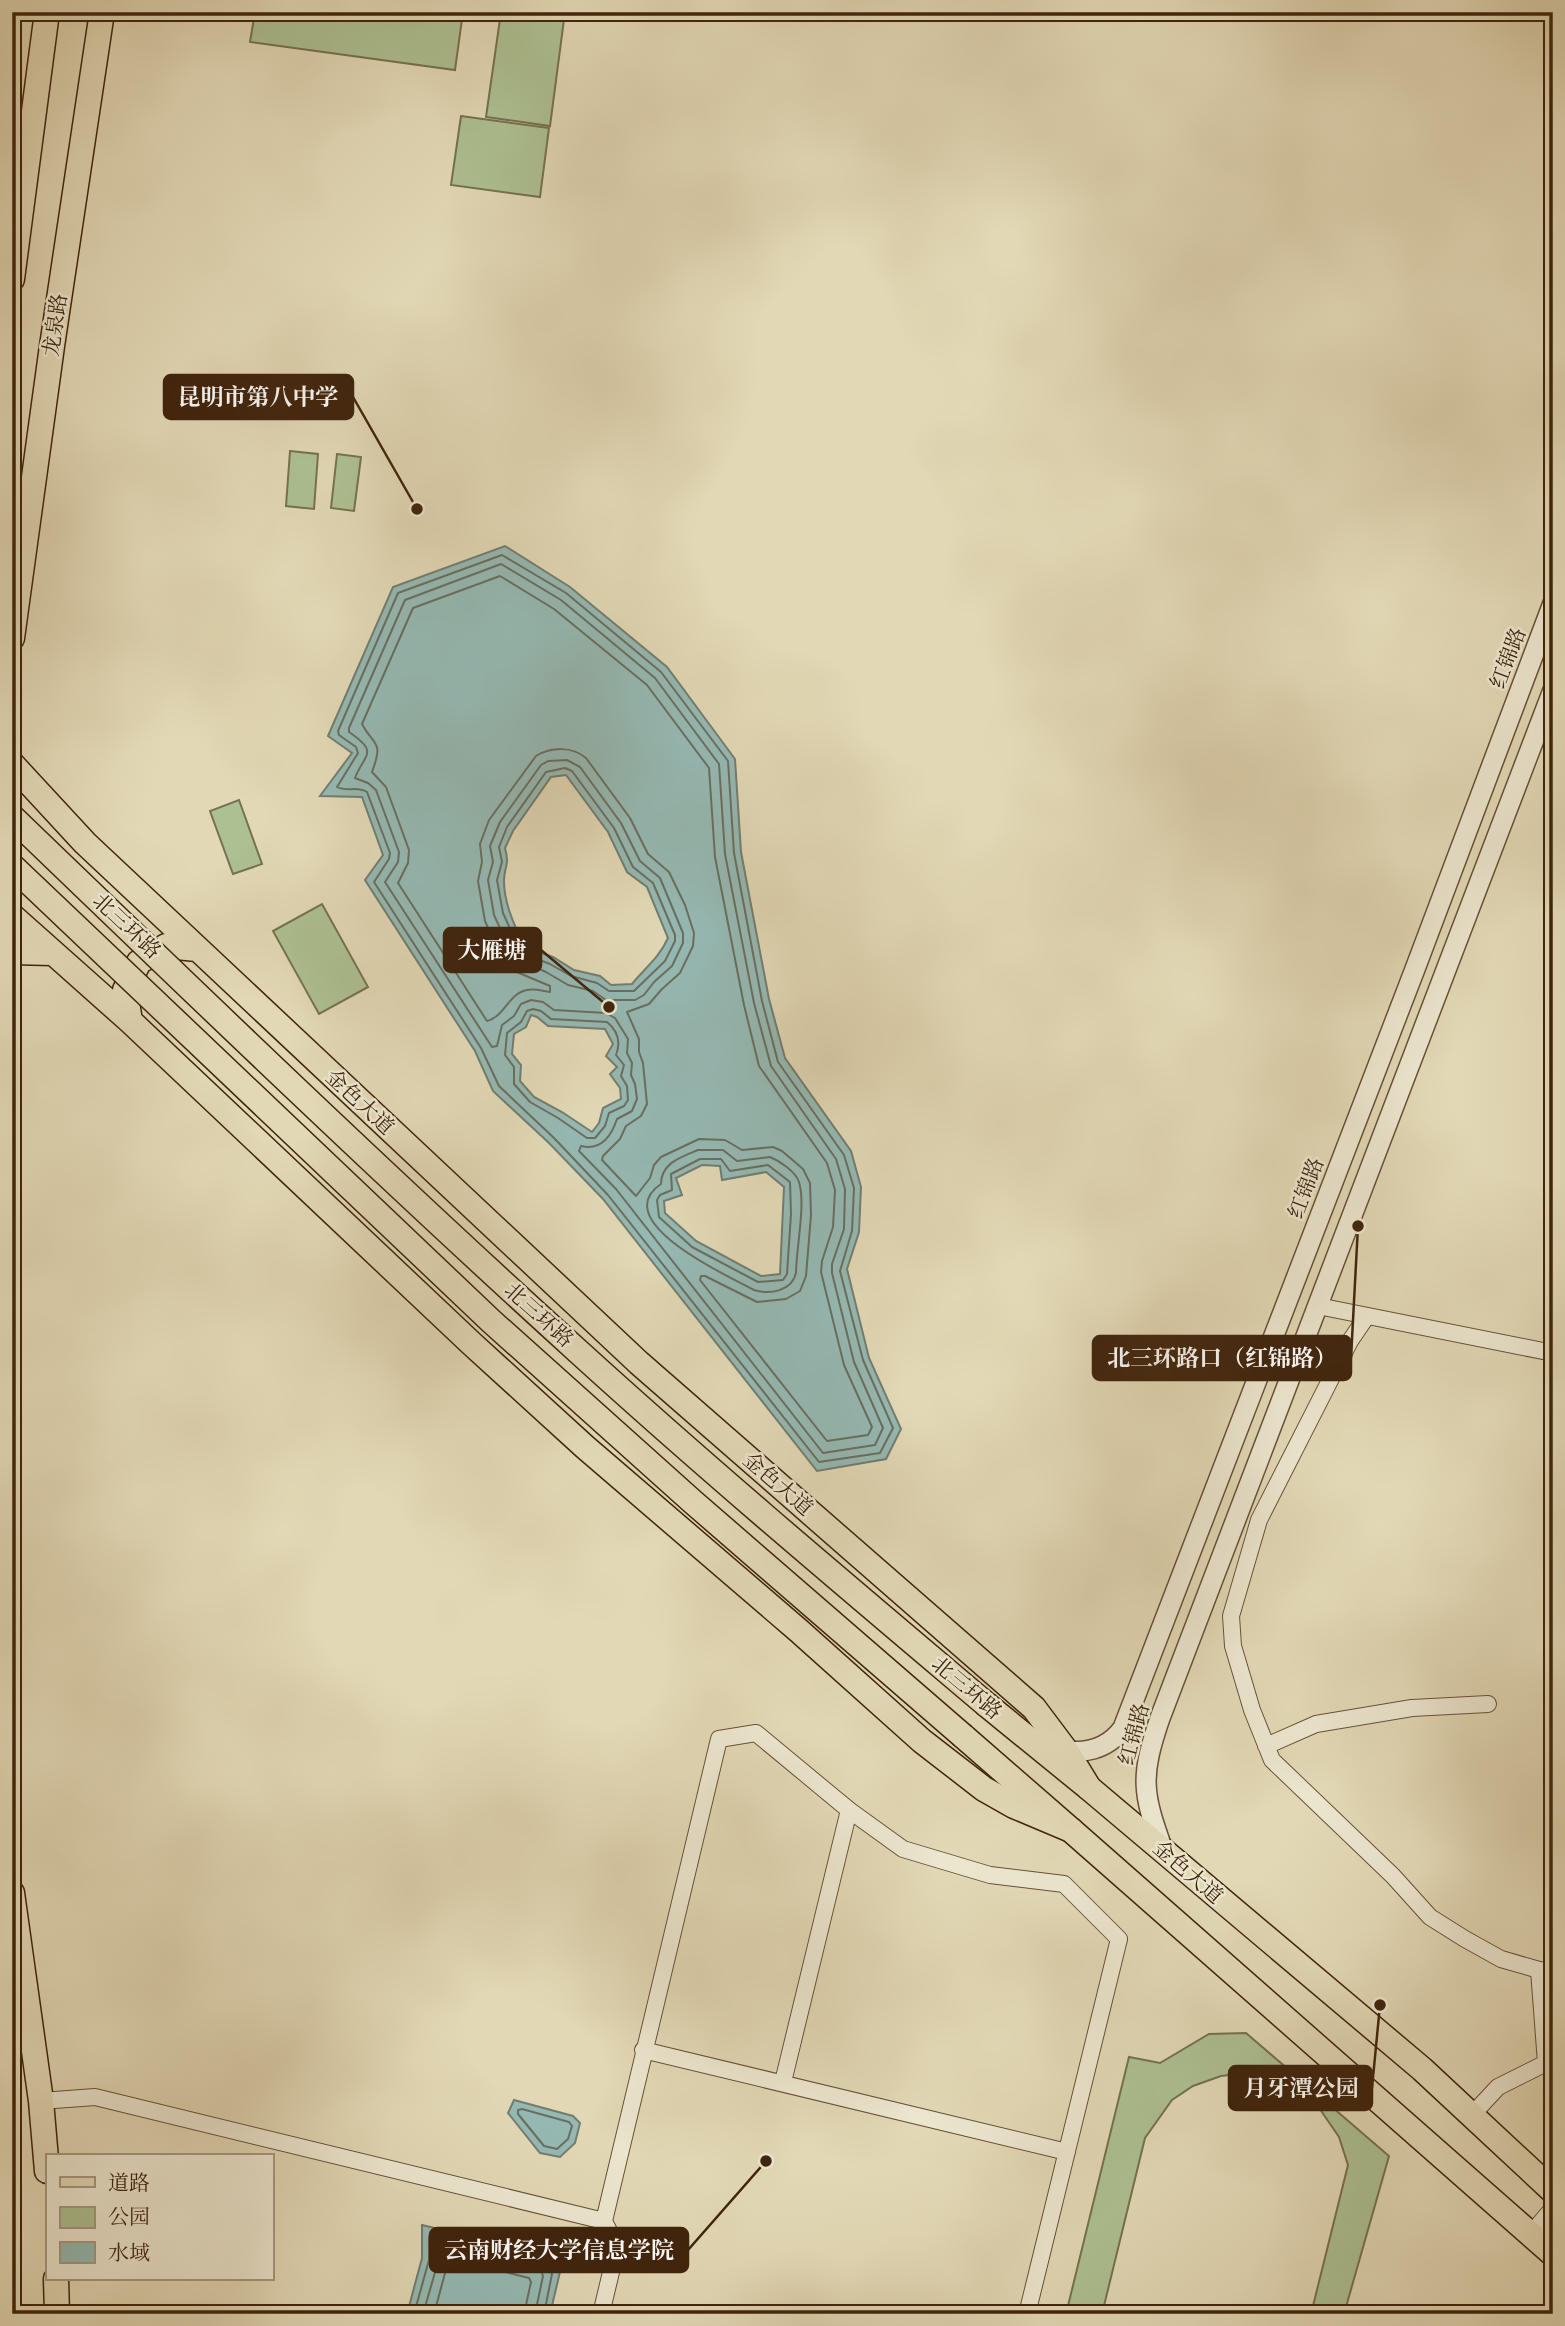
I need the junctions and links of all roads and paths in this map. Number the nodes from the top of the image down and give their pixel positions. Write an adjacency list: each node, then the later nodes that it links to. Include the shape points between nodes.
1 (47, 12): 3 (main road)
2 (102, 12): 5 (main road, 龙泉路)
3 (12, 279)
4 (1553, 603): 21 (street, 红锦路, via 1123,1728 1116,1738 1096,1749)
5 (12, 638)
6 (1553, 690): 15 (street, 红锦路)
7 (12, 764): 11 (main road, 金色大道, via 85,843)
8 (12, 817): 19 (main road, 北三环路, bridge, via 455,1239 772,1522)
9 (12, 866): 24 (main road, 北三环路, bridge, via 491,1321)
10 (12, 916): 13 (main road)
11 (197, 949): 14 (main road, via 166,946 139,962 125,990); 21 (main road, 金色大道, via 639,1363 1034,1708)
12 (12, 952): 13 (main road)
13 (51, 953): 14 (main road)
14 (130, 1021): 24 (main road, via 472,1345 922,1741 984,1789)
15 (1318, 1306): 16 (street); 25 (street, 红锦路, via 1147,1757 1144,1781)
16 (1367, 1316): 17 (street); 20 (street, via 1259,1520 1231,1616 1233,1646)
17 (1553, 1353)
18 (1488, 1703): 20 (street, via 1412,1708 1316,1724)
19 (1027, 1739): 21 (street); 22 (main road, 北三环路)
20 (1266, 1746): 27 (street, via 1272,1760 1430,1917 1501,1959)
21 (1067, 1752): 22 (main road, 金色大道)
22 (1088, 1788): 25 (main road, 金色大道)
23 (849, 1810): 28 (street, via 756,1733 719,1739); 30 (street); 33 (street, via 903,1849 990,1875 1064,1884 1119,1939)
24 (1071, 1830): 38 (main road)
25 (1163, 1850): 32 (main road, 金色大道, via 1422,2069)
26 (12, 1893): 31 (main road)
27 (1546, 1970): 29 (street)
28 (643, 2050): 30 (street); 37 (street)
29 (1550, 2062): 32 (street, via 1499,2087)
30 (783, 2082): 33 (street)
31 (41, 2101): 34 (main road); 37 (street, via 95,2097)
32 (1471, 2116): 35 (main road, 金色大道)
33 (1067, 2152): 43 (street)
34 (46, 2159)
35 (1553, 2191)
36 (1553, 2208): 38 (street)
37 (604, 2221): 42 (street, via 617,2247)
38 (1530, 2235): 39 (main road)
39 (1553, 2254)
40 (56, 2280): 41 (main road)
41 (57, 2314)
42 (601, 2314)
43 (1027, 2314)

